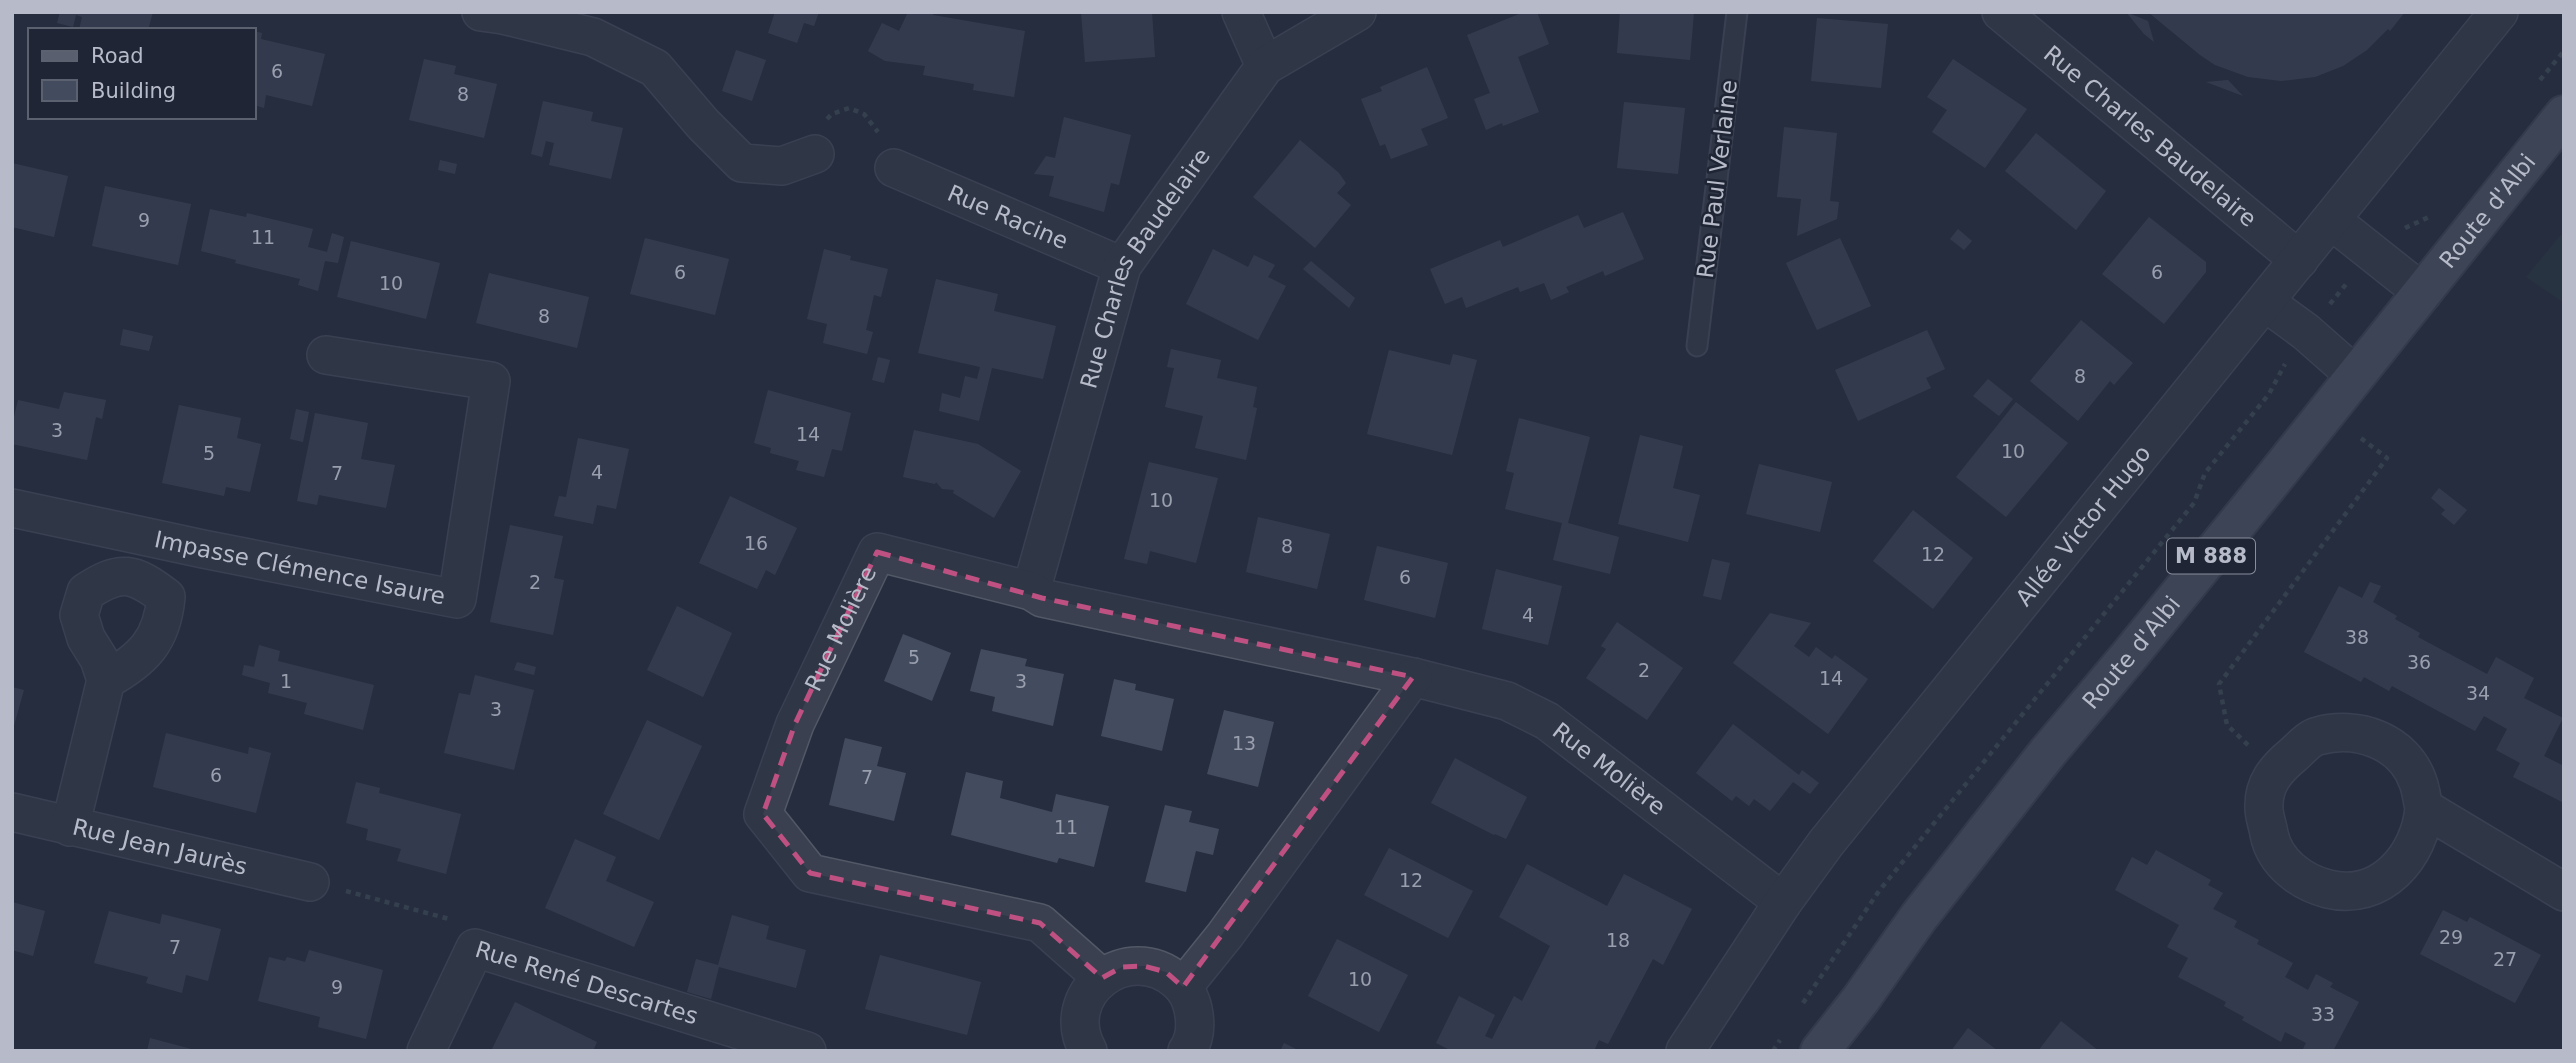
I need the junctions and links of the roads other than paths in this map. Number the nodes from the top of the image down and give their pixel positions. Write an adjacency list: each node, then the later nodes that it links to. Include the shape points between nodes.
1 (481, 12): 9 (street, via 593,37 655,68 742,163 782,166)
2 (1241, 12): 7 (street)
3 (1357, 12): 7 (street, Rue Charles Baudelaire)
4 (1737, 12): 16 (lane, Rue Paul Verlaine)
5 (2001, 12): 12 (street, Rue Charles Baudelaire)
6 (2499, 12): 11 (street, Allée Victor Hugo)
7 (1265, 66): 13 (street, Rue Charles Baudelaire)
8 (2564, 115): 14 (main road, Route d'Albi / M 888)
9 (815, 154)
10 (894, 168): 13 (street, Rue Racine)
11 (2331, 220): 12 (street, Allée Victor Hugo); 14 (street)
12 (2299, 260): 15 (street, Allée Victor Hugo)
13 (1122, 266): 20 (street, Rue Charles Baudelaire)
14 (2423, 293): 18 (main road, Route d'Albi / M 888)
15 (2265, 302): 18 (street); 28 (street, Allée Victor Hugo)
16 (1697, 346)
17 (326, 355): 19 (street, Impasse Clémence Isaure, via 491,381 457,599)
18 (2356, 376): 31 (main road, Route d'Albi / M 888, via 2048,752)
19 (12, 508)
20 (1031, 591): 21 (street, Rue Molière, via 1042,598); 29 (street, Rue Molière, via 877,552 795,724 763,814 810,873 1040,923)
21 (1413, 677): 28 (street, Rue Molière, via 1507,701 1547,720); 30 (street)
22 (106, 680): 25 (street)
23 (2424, 808): 23 (street, via 2418,781 2404,758 2382,741 2356,731 2316,736 2275,770 2264,807 2272,846 2288,868 2304,881 2352,890 2378,883 2401,866 2412,851); 27 (street)
24 (12, 812): 25 (street, Rue Jean Jaurès)
25 (70, 827): 26 (street, Rue Jean Jaurès)
26 (310, 882)
27 (2564, 892)
28 (1783, 902): 36 (street, Allée Victor Hugo)
29 (1102, 978): 30 (street, via 1122,967 1144,965 1166,972); 34 (street, via 1089,992 1082,1010 1081,1030)
30 (1183, 987): 35 (street, via 1195,1024)
31 (1861, 999): 37 (main road, Route d'Albi / M 888); 38 (main road, Route d'Albi / M 888)
32 (426, 1051): 33 (street, Rue René Descartes, via 475,948)
33 (807, 1051)
34 (1088, 1051)
35 (1187, 1051)
36 (1685, 1051)
37 (1820, 1051)
38 (1835, 1051)

